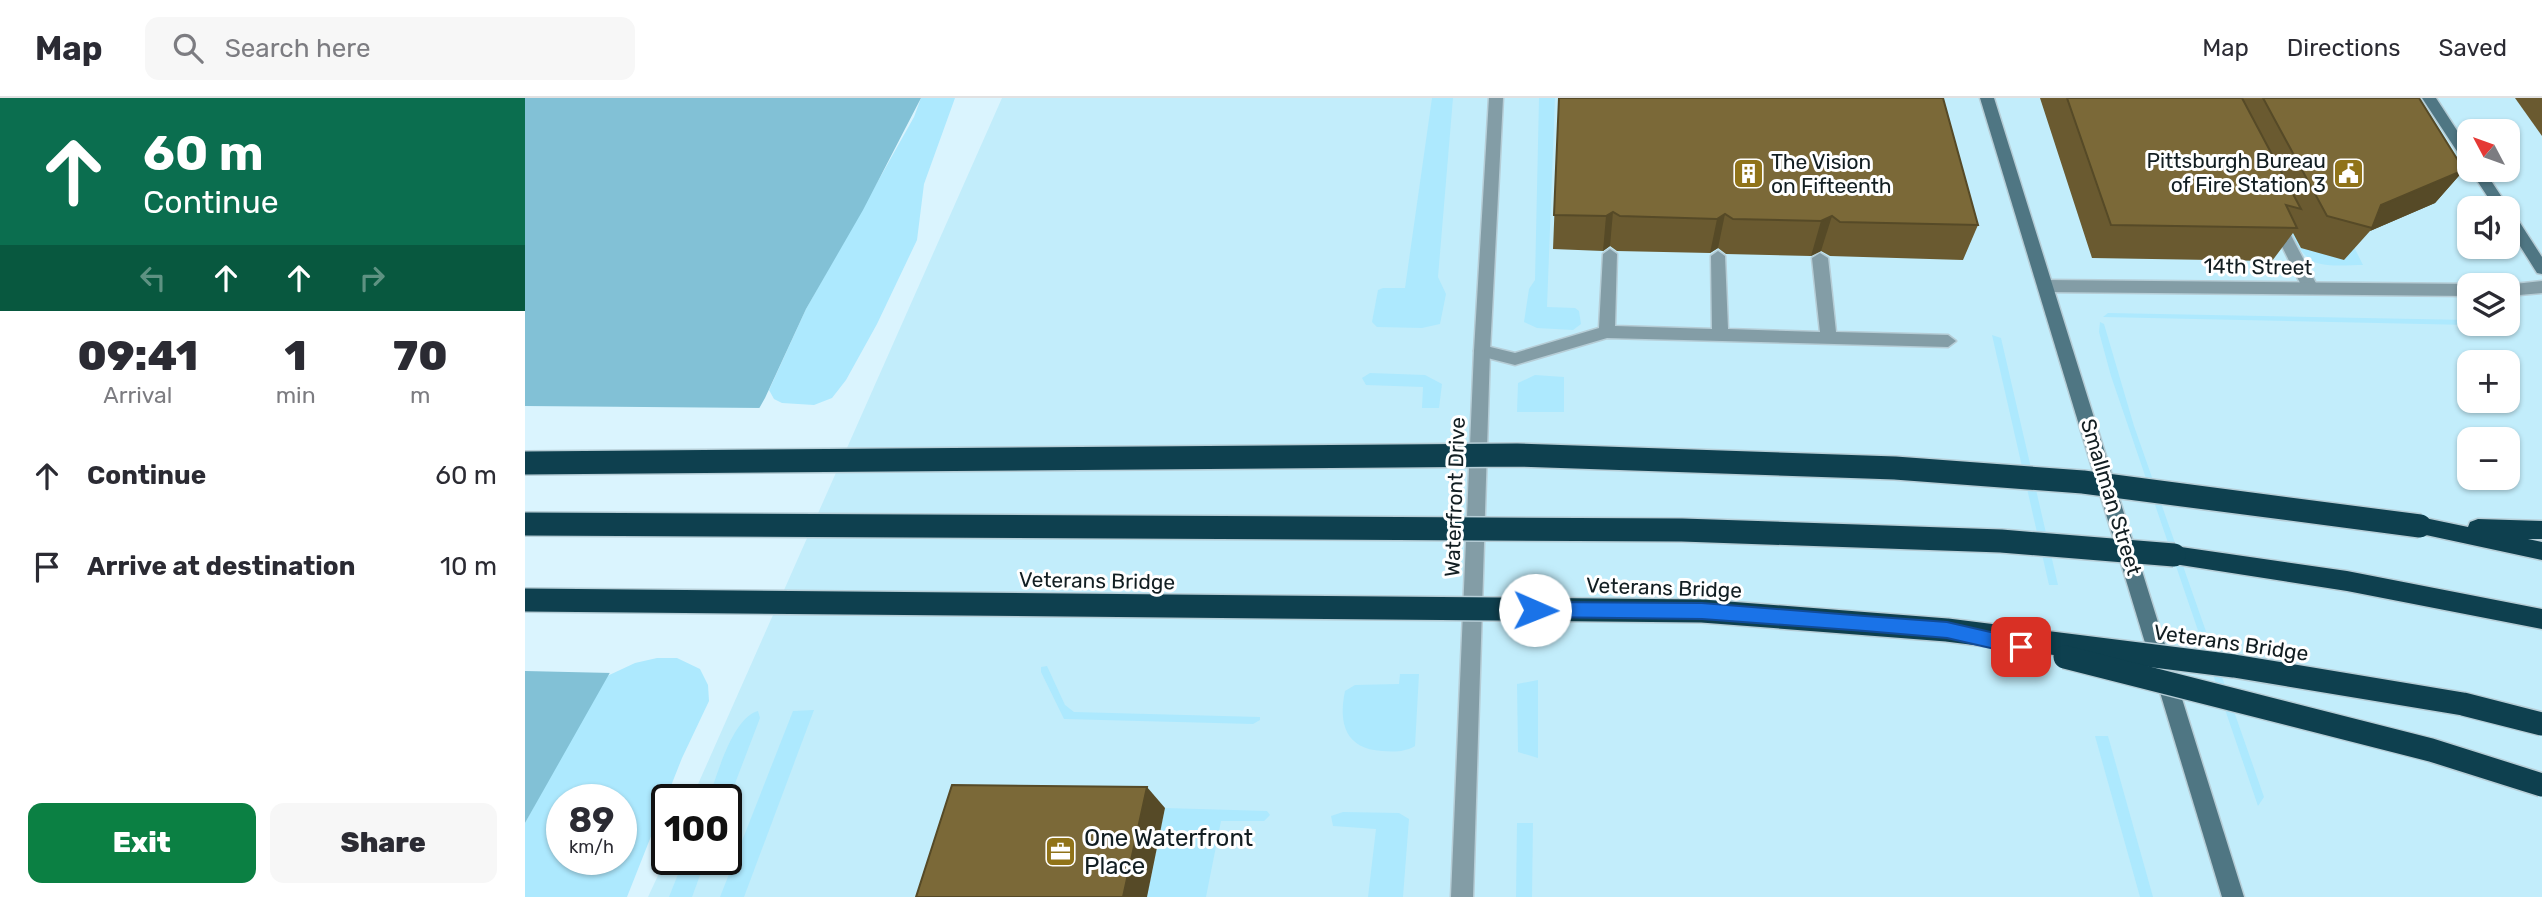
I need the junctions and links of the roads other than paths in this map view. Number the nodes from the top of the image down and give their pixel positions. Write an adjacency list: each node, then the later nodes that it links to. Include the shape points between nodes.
1 (1496, 98): 20 (street, Waterfront Drive)
2 (1987, 98): 11 (street, Smallman Street)
3 (2429, 98): 4 (street)
4 (2457, 141)
5 (2271, 210): 13 (street)
6 (2520, 235): 10 (street)
7 (1610, 254): 16 (street)
8 (1718, 256): 17 (street)
9 (1820, 258): 18 (street)
10 (2542, 269)
11 (2046, 286): 13 (street, 14th Street); 32 (street, Smallman Street)
12 (2542, 287): 14 (street)
13 (2311, 289): 15 (street, 14th Street)
14 (2520, 289)
15 (2457, 290)
16 (1607, 332): 17 (street); 20 (street, via 1514,359)
17 (1720, 335): 18 (street)
18 (1829, 338): 19 (street)
19 (1948, 341)
20 (1482, 351): 31 (street, Waterfront Drive)
21 (525, 463): 23 (highway, bridge, via 1517,455 1895,468 2083,482)
22 (525, 524): 27 (highway, bridge, via 1682,530 2001,541 2174,555 2347,580)
23 (2420, 526): 24 (highway); 25 (highway)
24 (2542, 530)
25 (2542, 551)
26 (525, 600): 28 (highway, Veterans Bridge, bridge, via 1702,611)
27 (2542, 619)
28 (1947, 630): 29 (highway, Veterans Bridge, bridge, via 2234,666 2463,704); 30 (highway, bridge, via 2157,678 2431,750)
29 (2542, 724)
30 (2542, 785)
31 (1462, 897)
32 (2233, 897)

